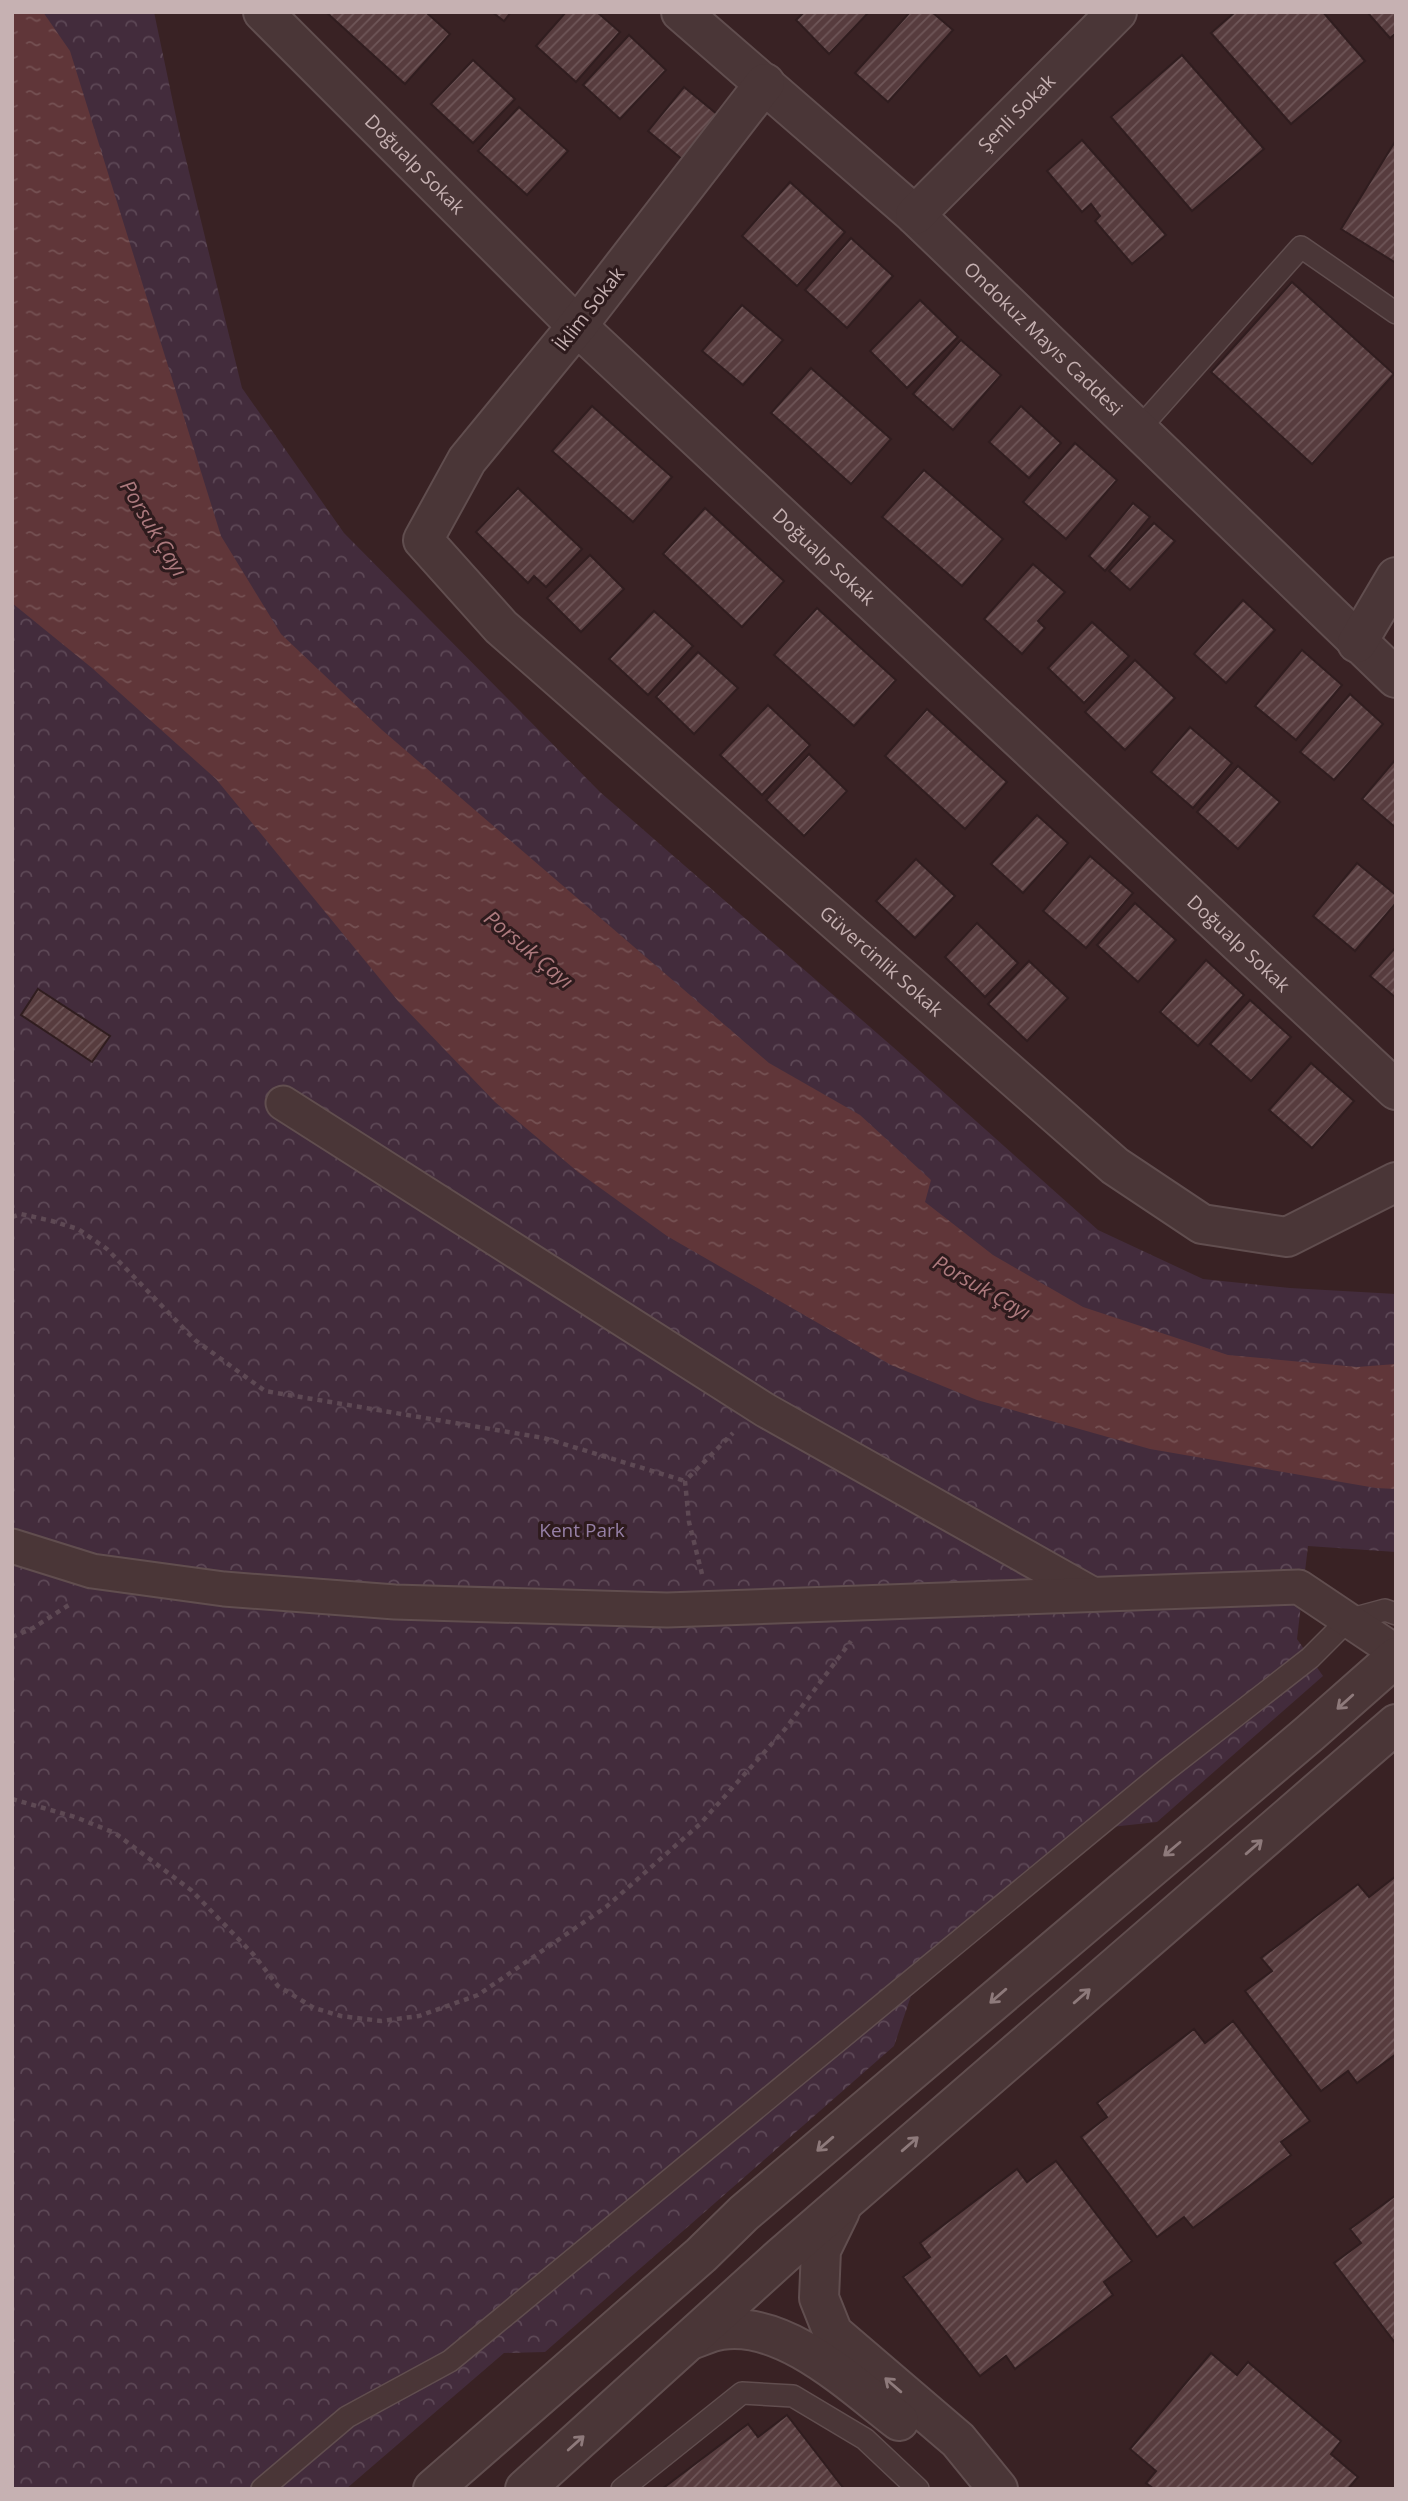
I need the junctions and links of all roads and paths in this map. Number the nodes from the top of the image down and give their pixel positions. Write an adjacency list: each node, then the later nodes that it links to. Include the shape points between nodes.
1 (263, 12): 7 (street, Doğualp Sokak)
2 (681, 12): 4 (street, Ondokuz Mayıs Caddesi)
3 (1117, 12): 5 (street, Şenli Sokak)
4 (765, 83): 5 (street, Ondokuz Mayıs Caddesi); 7 (street, İklim Sokak)
5 (915, 215): 8 (street, Ondokuz Mayıs Caddesi)
6 (1396, 313): 8 (lane, via 1301,247)
7 (577, 326): 9 (street, İklim Sokak, via 467,460); 13 (street, Doğualp Sokak)
8 (1138, 430): 11 (street, Ondokuz Mayıs Caddesi)
9 (423, 540): 15 (street, Güvercinlik Sokak, via 532,655 1115,1166 1202,1224 1287,1237)
10 (1396, 577): 11 (street)
11 (1357, 643): 12 (street, Ondokuz Mayıs Caddesi)
12 (1396, 678)
13 (1396, 1090)
14 (283, 1103): 17 (street)
15 (1396, 1182)
16 (12, 1217): 18 (path, via 21,1214 78,1229 107,1249 195,1340 265,1391 544,1438)
17 (765, 1410): 18 (path, via 737,1429); 21 (street)
18 (685, 1481): 23 (path, via 689,1522)
19 (12, 1546): 20 (street)
20 (92, 1571): 23 (street, via 224,1589 395,1602); 26 (path, via 74,1602)
21 (1092, 1594): 22 (street); 25 (street, via 1299,1587)
22 (880, 1602): 23 (street); 29 (path, via 786,1728 700,1824 606,1908 478,1995 419,2016 381,2021 314,2008 278,1986 191,1890 115,1833)
23 (711, 1609)
24 (1396, 1614): 25 (lane, via 1385,1610)
25 (1348, 1620): 27 (street); 39 (lane, via 1310,1658 1165,1771 450,2361 347,2417)
26 (12, 1637)
27 (1396, 1654): 31 (street, one-way to 31, via 1310,1733)
28 (1396, 1724): 30 (street, one-way to 28)
29 (12, 1799)
30 (848, 2198): 33 (street); 35 (street, via 821,2250)
31 (744, 2213): 32 (street); 33 (street)
32 (701, 2255): 34 (street); 40 (street)
33 (782, 2256): 34 (street); 35 (street)
34 (737, 2297): 36 (street); 37 (street)
35 (818, 2298): 38 (street, one-way to 35, via 958,2440 833,2333)
36 (688, 2340): 37 (street, via 721,2330 752,2330); 41 (street, one-way to 36)
37 (783, 2341): 38 (street, via 813,2356 945,2456)
38 (996, 2487)
39 (262, 2489)
40 (433, 2489)
41 (525, 2489)
42 (622, 2489): 43 (lane, via 742,2393 793,2396 865,2439)
43 (918, 2489)

